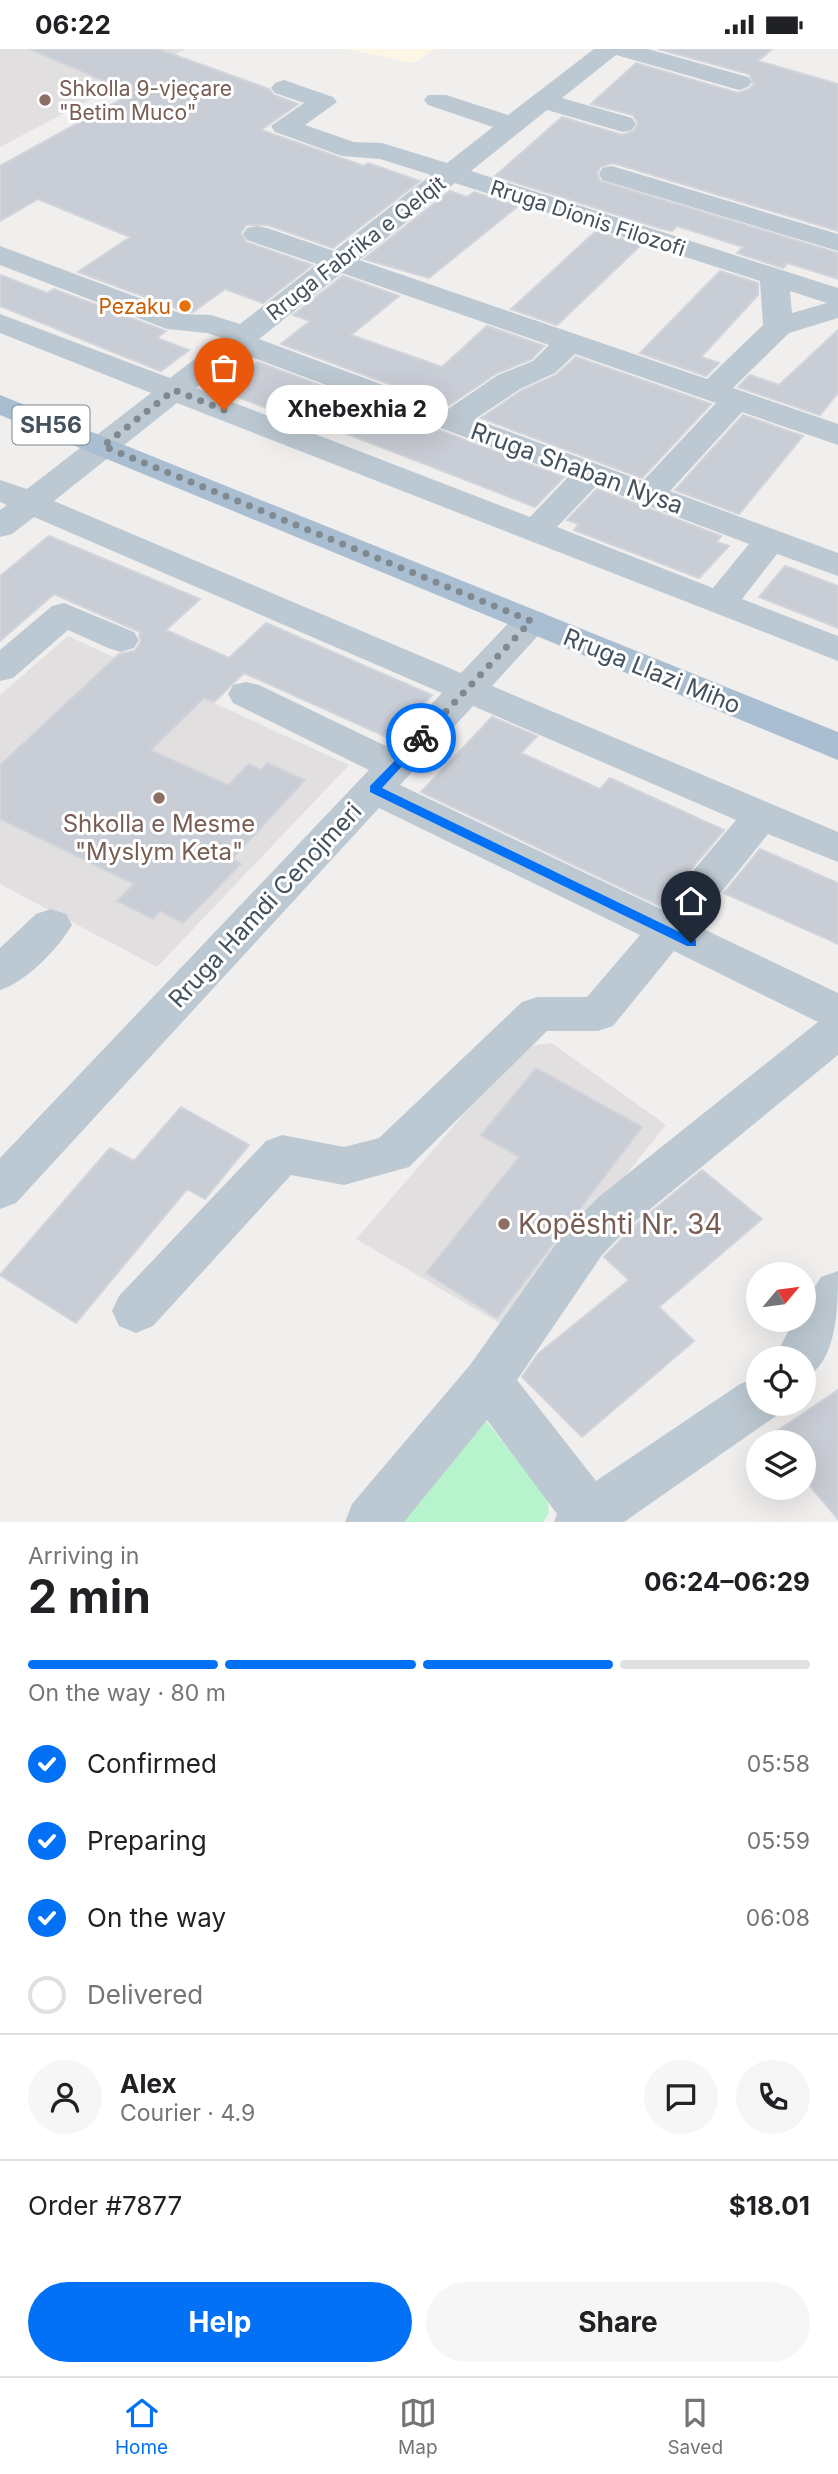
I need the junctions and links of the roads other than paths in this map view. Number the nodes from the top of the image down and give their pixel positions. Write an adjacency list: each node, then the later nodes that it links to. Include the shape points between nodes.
1 (609, 49): 6 (street, Rruga Fabrika e Qelqit)
2 (621, 49): 3 (street)
3 (739, 82)
4 (284, 88): 9 (street, Rruga Dionis Filozofi, via 324,102 284,127 351,150 382,151)
5 (437, 100): 8 (street)
6 (543, 101): 7 (street); 8 (street, Rruga Fabrika e Qelqit)
7 (623, 124)
8 (512, 125): 9 (street, Rruga Fabrika e Qelqit)
9 (450, 174): 15 (street, Rruga Dionis Filozofi); 16 (street, Rruga Fabrika e Qelqit)
10 (612, 174): 11 (street, Rruga Dionis Filozofi)
11 (767, 222): 13 (street, Rruga Dionis Filozofi); 15 (street)
12 (257, 234): 16 (street)
13 (838, 243)
14 (0, 255): 22 (street, Rruga Shaban Nysa, via 178,323 211,324)
15 (727, 261): 17 (street, Rruga Dionis Filozofi)
16 (338, 262): 22 (street, Rruga Fabrika e Qelqit); 23 (street)
17 (774, 276): 18 (street, Rruga Dionis Filozofi); 21 (street)
18 (838, 297)
19 (838, 309): 21 (street)
20 (0, 323): 24 (street)
21 (778, 327): 25 (street)
22 (240, 338): 24 (street, Rruga Fabrika e Qelqit); 27 (street, Rruga Shaban Nysa)
23 (570, 342): 25 (street); 27 (street, via 544,367 509,382)
24 (174, 390): 29 (street, Rruga Fabrika e Qelqit); 34 (street)
25 (725, 395): 28 (street); 31 (street)
26 (0, 404): 29 (main road, Rruga Llazi Miho / SH56)
27 (451, 421): 30 (street, Rruga Shaban Nysa)
28 (838, 435)
29 (103, 446): 32 (street, Rruga Fabrika e Qelqit); 38 (main road, Rruga Llazi Miho / SH56)
30 (591, 474): 31 (street, Rruga Shaban Nysa); 34 (street)
31 (648, 495): 35 (street, Rruga Shaban Nysa)
32 (15, 496): 33 (street, Rruga Fabrika e Qelqit); 42 (street)
33 (0, 527)
34 (535, 531): 37 (street)
35 (771, 540): 36 (street, Rruga Shaban Nysa); 37 (street)
36 (838, 565)
37 (719, 603): 40 (street)
38 (531, 621): 42 (street, Rruga Hamdi Cenojmeri); 44 (main road, Rruga Llazi Miho / SH56)
39 (121, 640): 41 (street, via 64,614)
40 (838, 649)
41 (0, 669)
42 (467, 689): 45 (street, Rruga Hamdi Cenojmeri); 46 (street)
43 (246, 694): 45 (street)
44 (838, 747)
45 (385, 777): 49 (street); 53 (street, Rruga Hamdi Cenojmeri)
46 (762, 815): 47 (street); 49 (street)
47 (838, 848)
48 (51, 925): 50 (street)
49 (667, 931): 51 (street); 55 (street, via 598,1014 537,1014 393,1154 344,1166 282,1154)
50 (0, 974)
51 (838, 1012)
52 (838, 1030): 57 (street, via 616,1210 585,1241)
53 (0, 1189)
54 (838, 1292): 56 (street)
55 (136, 1311)
56 (806, 1346)
57 (488, 1381): 59 (street); 60 (street)
58 (746, 1407): 59 (street)
59 (585, 1519)
60 (371, 1522)

